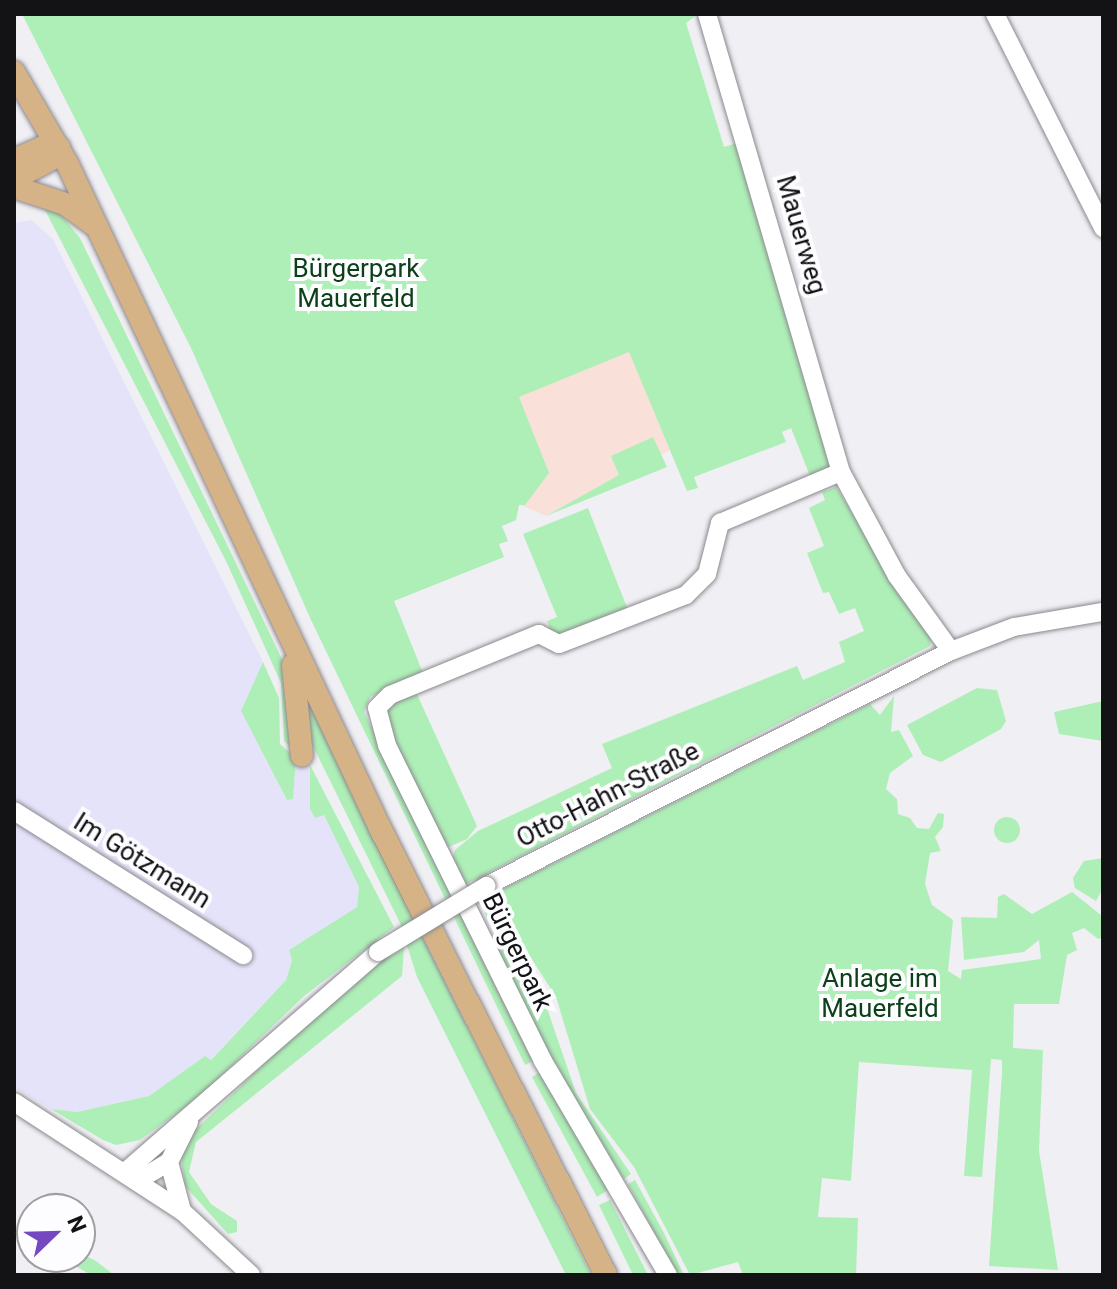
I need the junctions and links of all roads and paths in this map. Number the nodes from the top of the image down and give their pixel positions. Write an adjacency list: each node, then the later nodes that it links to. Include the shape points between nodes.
1 (707, 14): 10 (street, Mauerweg)
2 (995, 14): 9 (street)
3 (14, 72): 4 (main road)
4 (59, 148): 5 (main road, via 43,147); 6 (main road, via 49,160); 8 (main road)
5 (14, 160)
6 (14, 179)
7 (14, 187): 8 (main road, via 65,204)
8 (98, 228): 12 (main road)
9 (1103, 228)
10 (841, 472): 13 (street, Mauerweg, via 897,576); 24 (street, Bürgerpark, via 720,523 707,574 686,595 559,644 539,634 382,701 376,712 387,745 543,1061)
11 (1103, 612): 13 (street, Otto-Hahn-Straße, via 1014,627)
12 (288, 636): 14 (main road, via 302,719); 23 (main road, via 490,1053)
13 (951, 651): 18 (street, Otto-Hahn-Straße, bridge, via 486,886 378,952)
14 (302, 756)
15 (14, 811): 16 (street, Im Götzmann)
16 (243, 955)
17 (16, 1107): 20 (street)
18 (190, 1120): 19 (street, Otto-Hahn-Straße); 20 (street, Otto-Hahn-Straße, via 139,1155)
19 (169, 1162): 20 (street); 21 (street)
20 (131, 1176): 21 (street)
21 (182, 1211): 22 (street)
22 (251, 1275)
23 (606, 1275)
24 (668, 1275)

